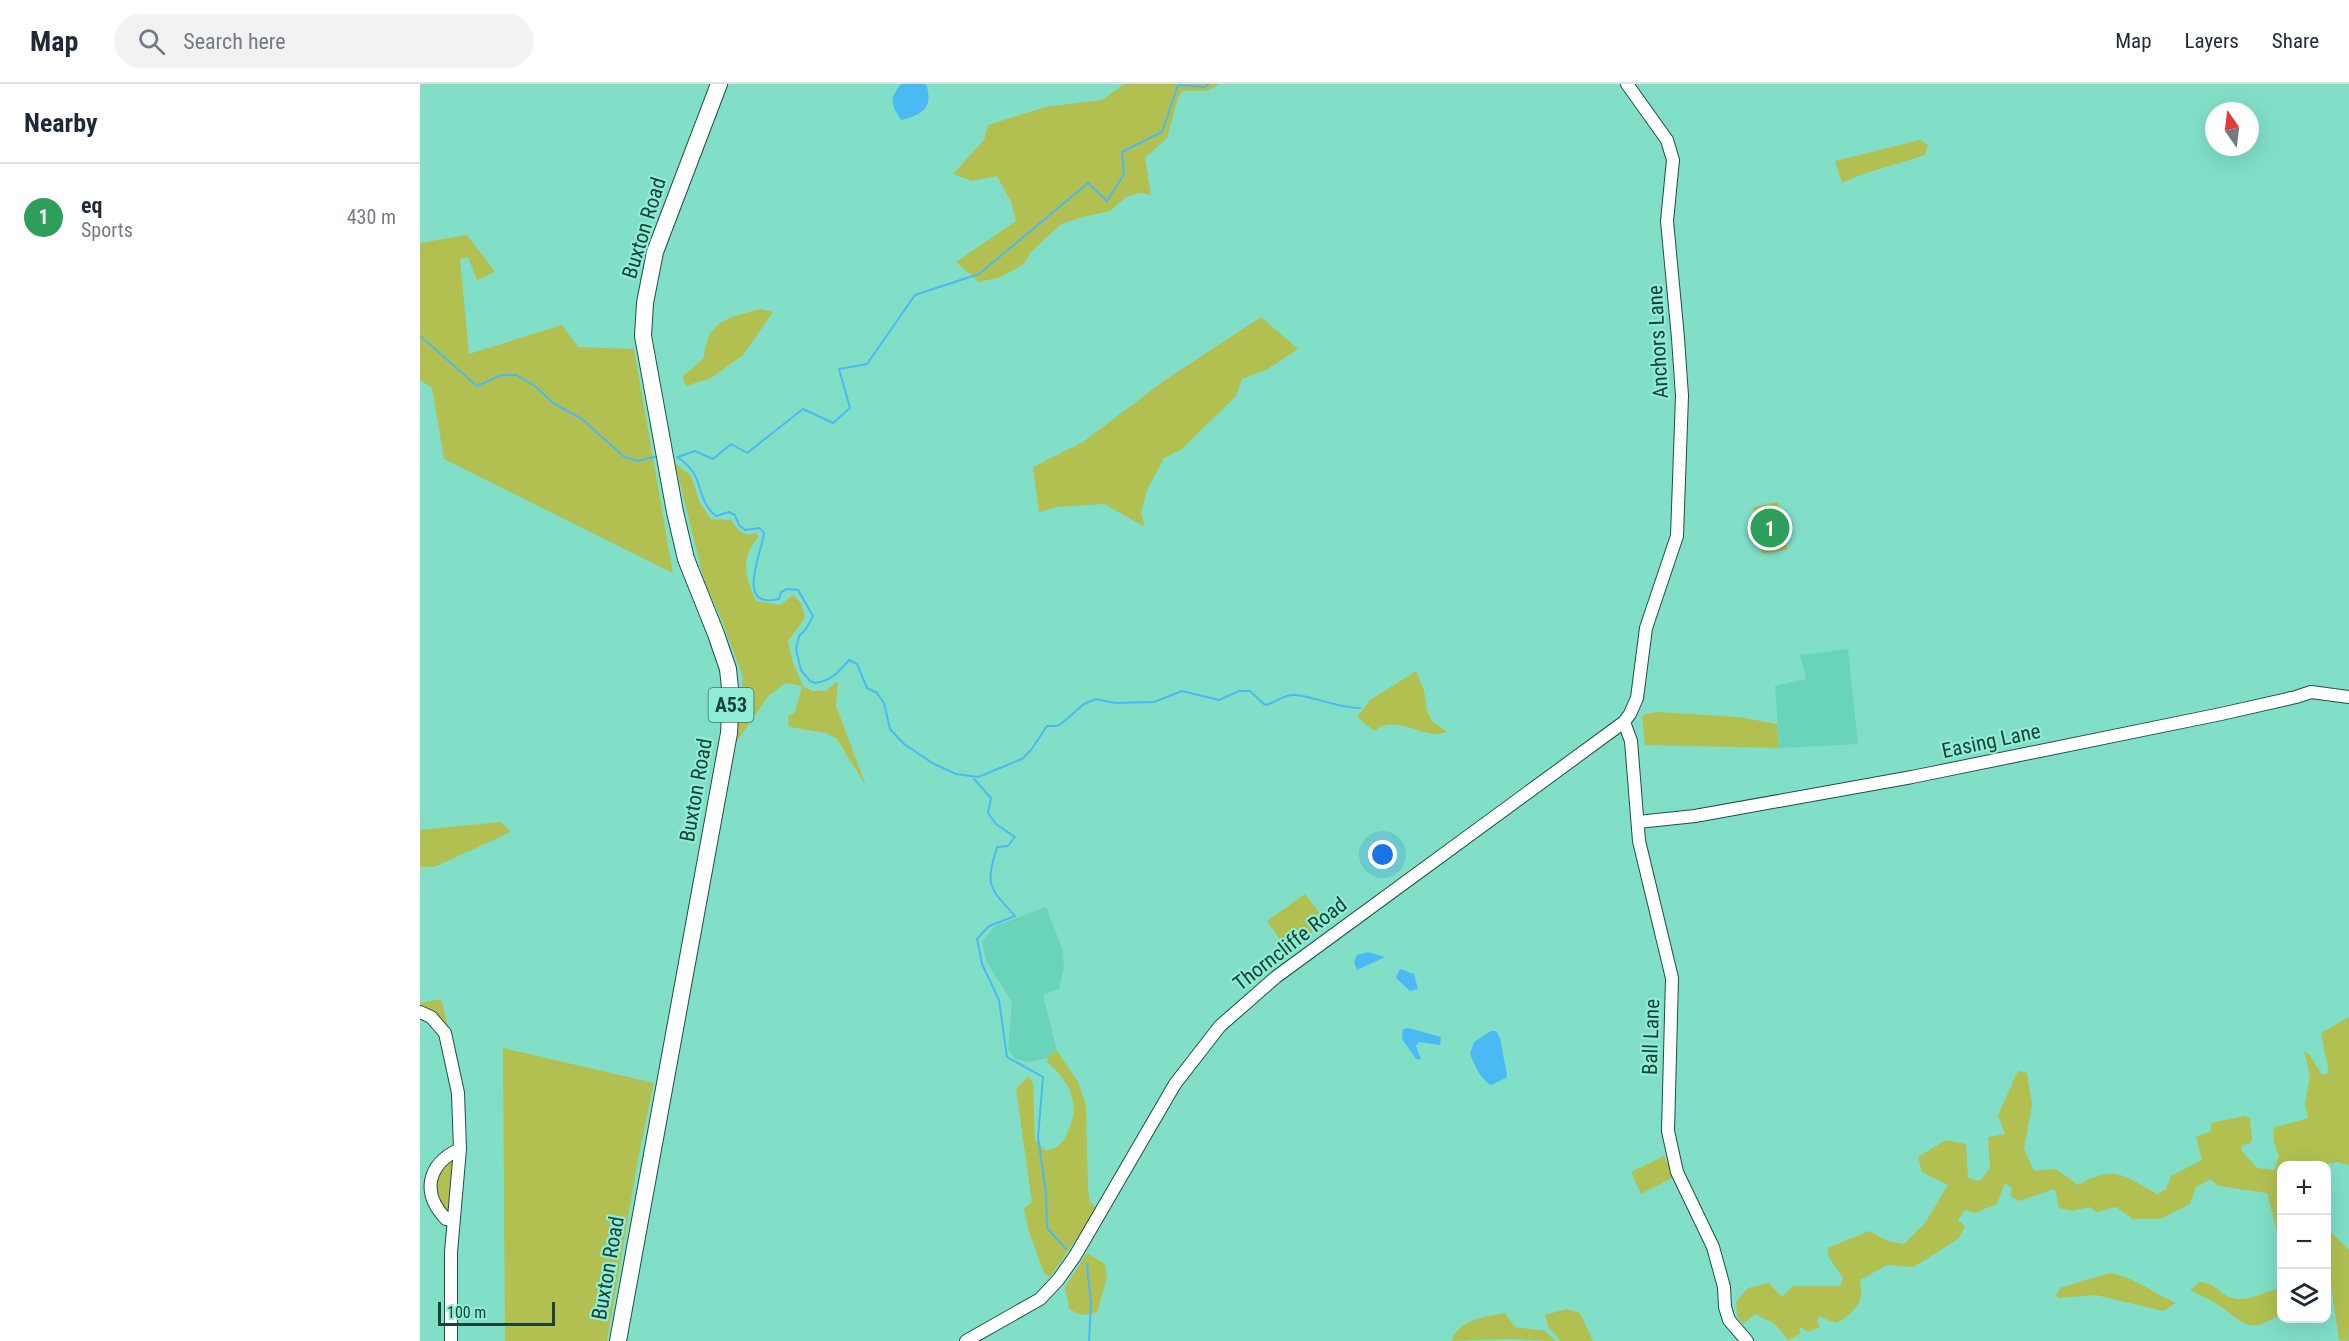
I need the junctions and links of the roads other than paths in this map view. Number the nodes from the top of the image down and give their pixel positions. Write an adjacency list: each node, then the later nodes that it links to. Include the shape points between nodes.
1 (719, 84): 12 (highway, Buxton Road / A53, via 655,252 643,336 686,559 728,669 729,733)
2 (1627, 84): 3 (street, Anchors Lane, via 1667,140 1673,160 1667,221 1682,396 1677,536)
3 (1652, 608): 5 (street, Thorncliffe Road, via 1637,698)
4 (2349, 697): 6 (street, Easing Lane, via 2311,692 1902,779 1695,816)
5 (1624, 722): 6 (street, Ball Lane, via 1631,741); 13 (street, Thorncliffe Road, via 1276,977 1220,1026 1175,1083 1058,1280 1040,1299)
6 (1638, 822): 14 (street, Ball Lane, via 1672,978 1668,1131 1671,1150 1677,1172 1713,1247 1729,1320)
7 (420, 1012): 8 (street, via 431,1017 449,1044 458,1093)
8 (460, 1149): 9 (street, via 440,1161); 10 (street)
9 (425, 1185): 10 (street, via 437,1209 446,1219)
10 (453, 1220): 11 (street)
11 (452, 1341)
12 (618, 1341)
13 (966, 1341)
14 (1746, 1341)

